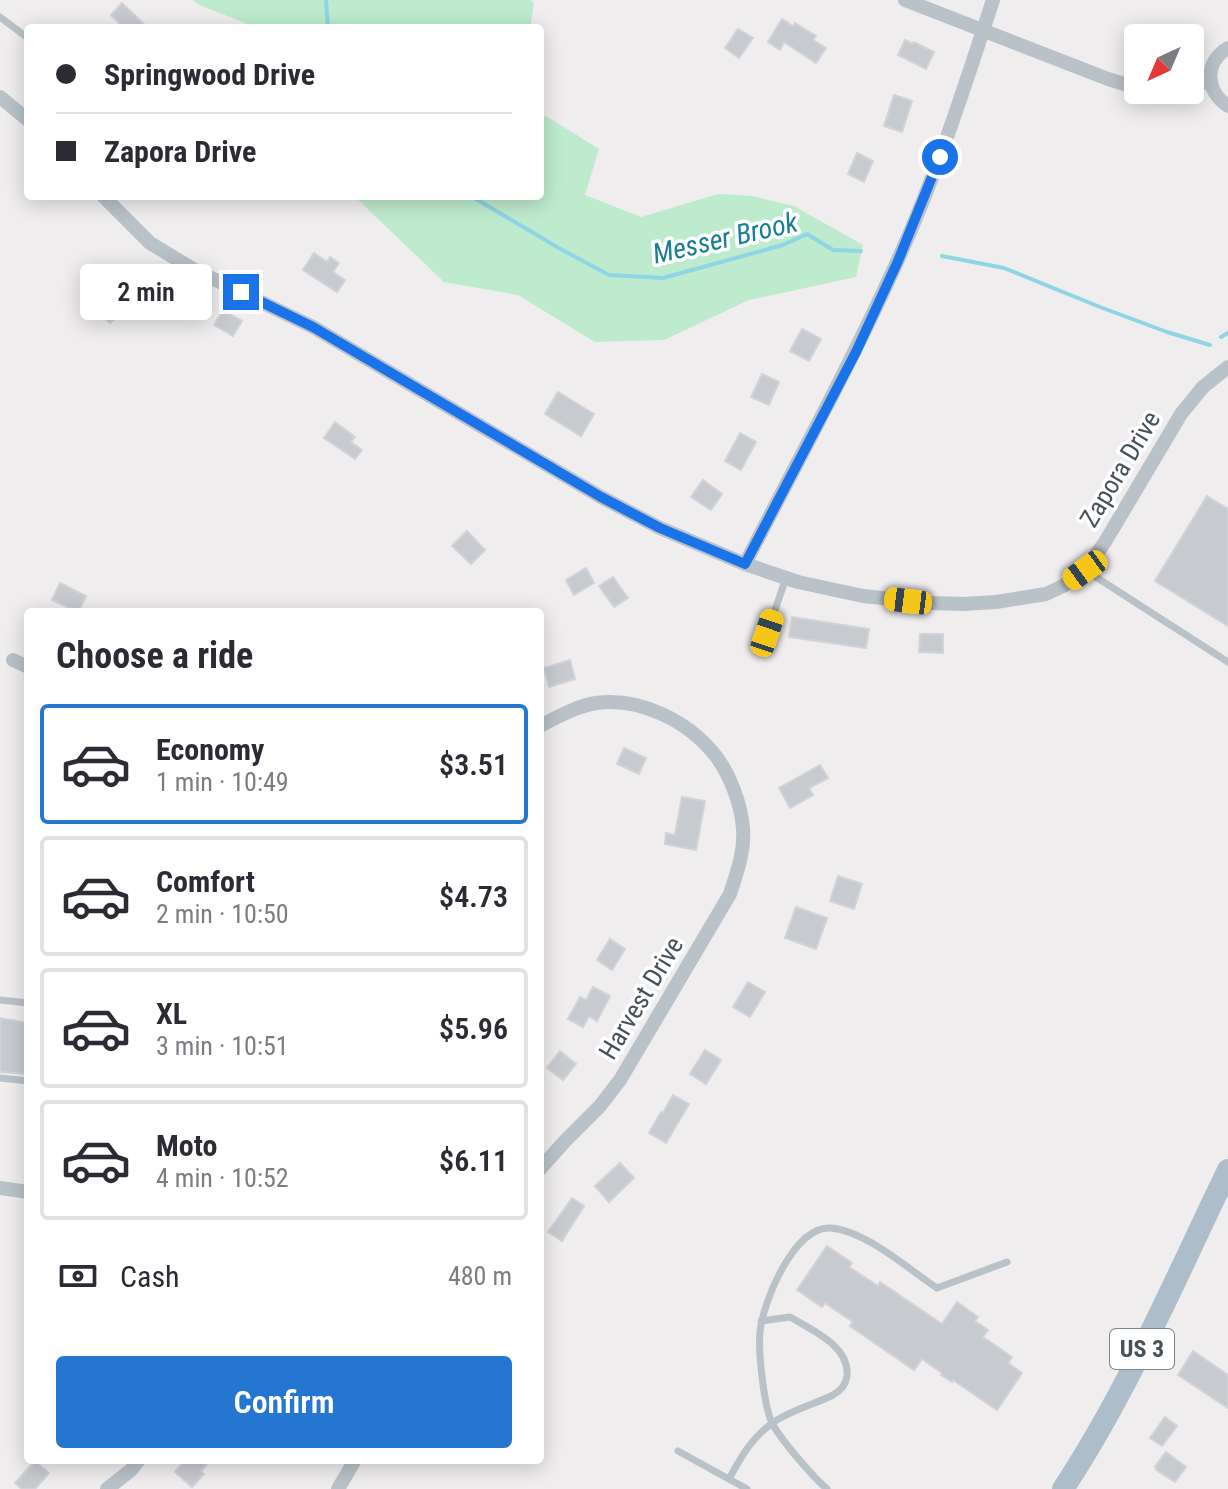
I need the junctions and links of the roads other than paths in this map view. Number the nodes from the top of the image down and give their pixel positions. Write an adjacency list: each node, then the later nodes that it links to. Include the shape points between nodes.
1 (905, 0): 4 (street)
2 (993, 0): 4 (street)
3 (0, 17): 5 (lane)
4 (983, 31): 9 (street); 15 (street, via 898,261)
5 (24, 35)
6 (1228, 48): 7 (street, via 1213,63)
7 (1210, 82): 8 (street); 11 (street)
8 (1204, 83)
9 (1124, 84)
10 (0, 97): 12 (street)
11 (1228, 106)
12 (24, 117)
13 (107, 200): 15 (street, Zapora Drive, via 150,243 193,269 313,327 601,497)
14 (1228, 367): 16 (street, Zapora Drive, via 1181,414)
15 (745, 564): 17 (street, Zapora Drive)
16 (1085, 570): 17 (street, Zapora Drive, via 1046,594 963,604 863,596); 20 (lane)
17 (786, 578): 18 (lane)
18 (767, 633)
19 (13, 660): 21 (street)
20 (1228, 662)
21 (24, 665)
22 (544, 724): 27 (street, Harvest Drive, via 596,703 629,704 661,713 689,730 723,767 743,829 741,862 730,894 620,1080)
23 (0, 1000): 24 (lane)
24 (24, 1003)
25 (0, 1078): 26 (lane)
26 (24, 1081)
27 (544, 1165)
28 (1228, 1170): 42 (main road, US 3, via 1131,1372)
29 (0, 1188): 30 (street)
30 (24, 1191)
31 (1007, 1262): 32 (lane, via 937,1288 863,1237 831,1228 816,1230 785,1264)
32 (761, 1321): 33 (lane, via 761,1366); 33 (lane, via 790,1317 840,1350 848,1365 847,1381 837,1393)
33 (772, 1423): 37 (lane, via 744,1451); 41 (lane)
34 (678, 1451): 37 (lane)
35 (136, 1464): 38 (street)
36 (353, 1464): 39 (street)
37 (729, 1479): 40 (lane)
38 (107, 1489)
39 (338, 1489)
40 (747, 1489)
41 (827, 1489)
42 (1063, 1489)

